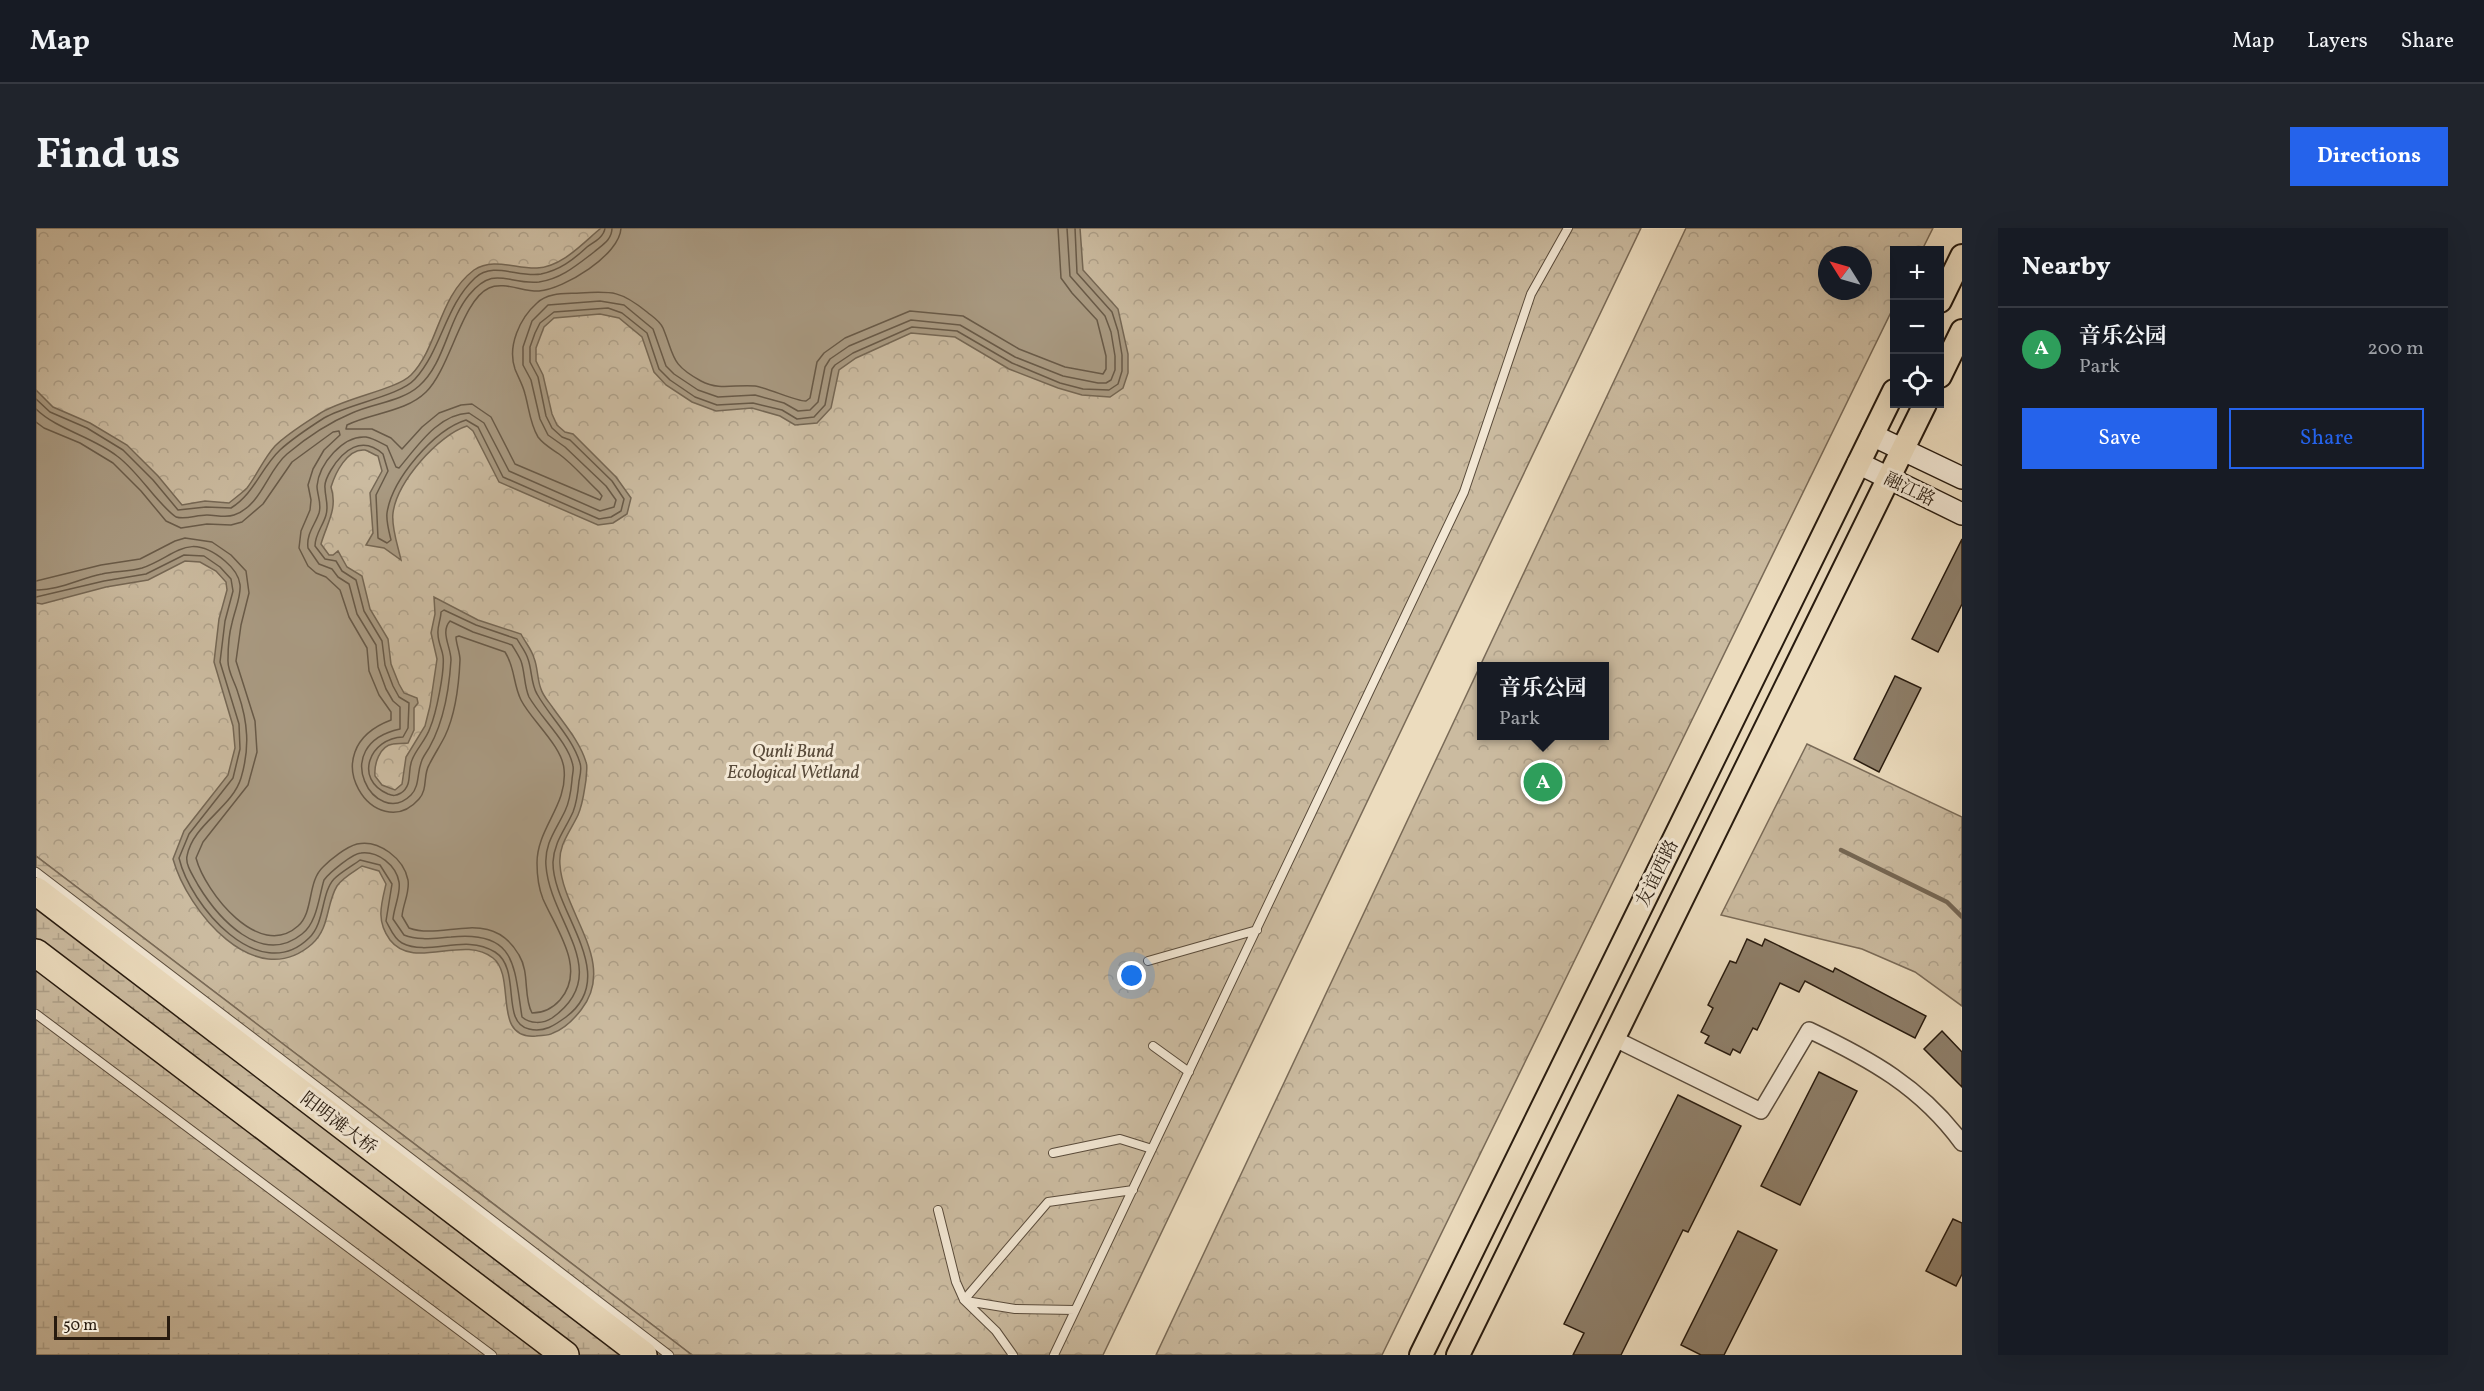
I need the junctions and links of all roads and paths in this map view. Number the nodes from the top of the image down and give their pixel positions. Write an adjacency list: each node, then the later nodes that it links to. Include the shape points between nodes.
1 (1568, 228): 16 (lane, via 1531,294 1464,492)
2 (1962, 256): 3 (main road)
3 (1940, 300)
4 (1962, 331): 5 (main road)
5 (1944, 368)
6 (1890, 399): 8 (main road, 友谊西路)
7 (1923, 408): 9 (main road, 友谊西路)
8 (1872, 435): 9 (main road, 融江路); 10 (main road, 友谊西路)
9 (1903, 449): 11 (main road, 友谊西路); 12 (main road, 融江路)
10 (1858, 463): 11 (main road, 融江路); 36 (main road, 友谊西路)
11 (1889, 478): 13 (main road, 融江路); 20 (main road, 友谊西路)
12 (1962, 478)
13 (1962, 514)
14 (36, 872): 33 (lane)
15 (36, 891): 32 (highway, 阳明滩大桥)
16 (1257, 930): 18 (lane); 22 (lane)
17 (36, 953): 31 (highway)
18 (1148, 961)
19 (36, 1014): 30 (lane)
20 (1613, 1038): 23 (street, via 1761,1111 1809,1030 1888,1070 1917,1094); 37 (main road, 友谊西路)
21 (1153, 1046): 22 (lane)
22 (1189, 1072): 24 (lane)
23 (1962, 1143)
24 (1152, 1149): 25 (lane, via 1120,1139); 26 (lane)
25 (1053, 1153)
26 (1133, 1190): 28 (lane, via 1048,1202); 29 (lane)
27 (938, 1210): 28 (lane)
28 (964, 1300): 29 (lane, via 1015,1309); 34 (lane, via 996,1331)
29 (1075, 1310): 35 (lane)
30 (492, 1355)
31 (565, 1355)
32 (643, 1355)
33 (669, 1355)
34 (1012, 1355)
35 (1054, 1355)
36 (1421, 1355)
37 (1458, 1355)

